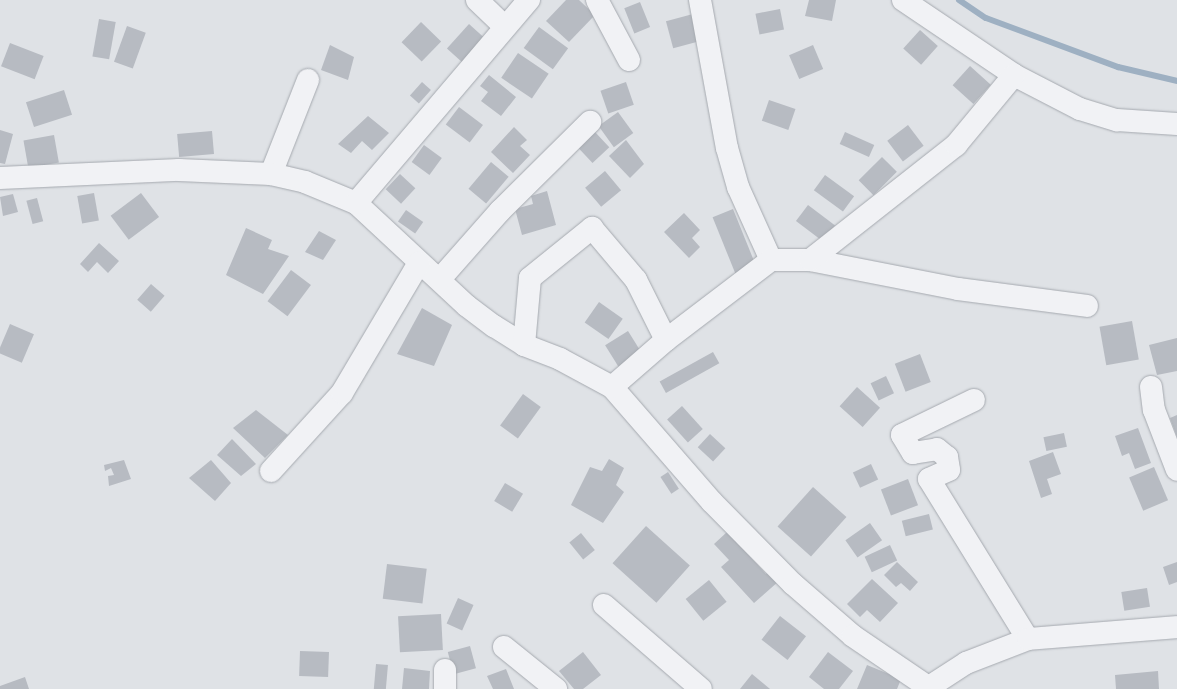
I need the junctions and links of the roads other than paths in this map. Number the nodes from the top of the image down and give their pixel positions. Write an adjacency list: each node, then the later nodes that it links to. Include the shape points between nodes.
1 (477, 0): 6 (street)
2 (529, 0): 6 (street)
3 (597, 0): 7 (street)
4 (700, 0): 15 (street, via 726,148 738,187)
5 (903, 0): 8 (street)
6 (504, 26): 14 (street, via 408,145)
7 (630, 60)
8 (1014, 75): 11 (street, via 1080,110 1100,116); 16 (street, via 956,145)
9 (308, 80): 12 (street)
10 (590, 122): 18 (street, via 500,211)
11 (1177, 124)
12 (271, 174): 13 (street, via 179,170); 14 (street, via 305,182)
13 (0, 178)
14 (356, 203): 17 (street)
15 (771, 260): 16 (street); 20 (street)
16 (810, 260): 19 (street, via 958,289)
17 (419, 263): 18 (street); 26 (street, via 342,393)
18 (440, 279): 21 (street, via 467,306)
19 (1087, 306)
20 (666, 340): 21 (street, via 636,280 592,228 530,278); 22 (street)
21 (524, 345): 22 (street, via 560,359)
22 (612, 387): 31 (street, via 712,502 792,584 853,636)
23 (1151, 387): 25 (street, via 1154,410)
24 (974, 400): 29 (street, via 902,435 913,453 938,449 947,457 949,470 929,479)
25 (1177, 470)
26 (271, 471)
27 (604, 605): 33 (street)
28 (1177, 627): 29 (street)
29 (1028, 639): 31 (street, via 966,663)
30 (504, 647): 32 (street)
31 (927, 688)
32 (556, 689)
33 (701, 689)

